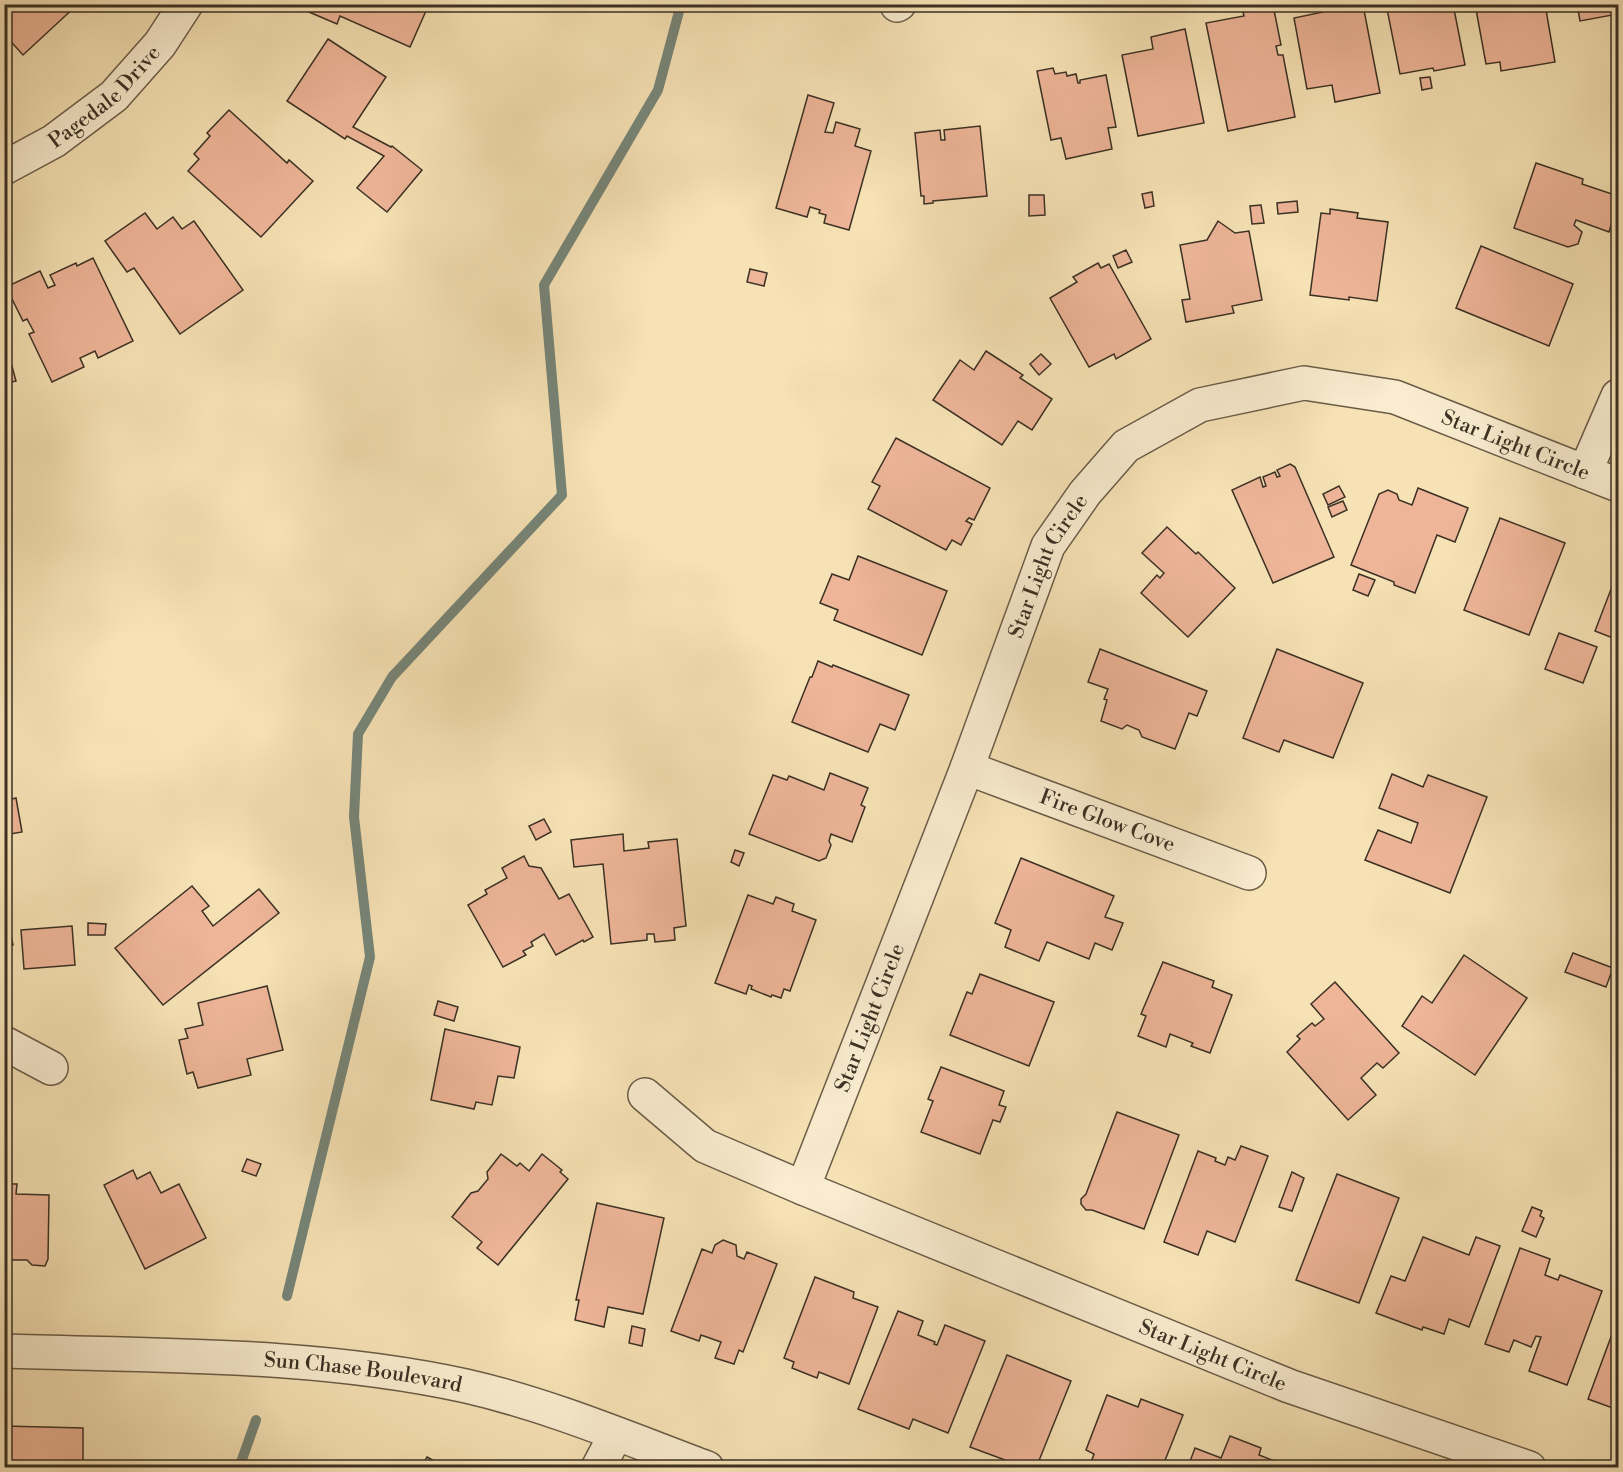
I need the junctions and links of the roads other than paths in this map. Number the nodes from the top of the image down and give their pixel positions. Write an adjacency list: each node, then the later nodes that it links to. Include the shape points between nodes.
1 (186, 4): 2 (street, Pagedale Drive, via 160,44 114,96 54,141)
2 (4, 168)
3 (1618, 396): 4 (street)
4 (1585, 472): 5 (street, Star Light Circle); 6 (street, Star Light Circle, via 1395,397 1304,383 1200,405 1126,446 1085,492 1048,546)
5 (1618, 485)
6 (967, 768): 7 (street, Fire Glow Cove); 11 (street, Star Light Circle)
7 (1249, 873)
8 (4, 1043): 9 (street)
9 (51, 1068)
10 (645, 1095): 11 (street, Star Light Circle, via 705,1146)
11 (803, 1188): 16 (street, Star Light Circle, via 1289,1386)
12 (4, 1352): 13 (street, Sun Chase Boulevard, via 176,1356 362,1367 466,1386 556,1411)
13 (616, 1434): 14 (street); 15 (street, Sun Chase Boulevard)
14 (598, 1467)
15 (706, 1467)
16 (1529, 1467)

